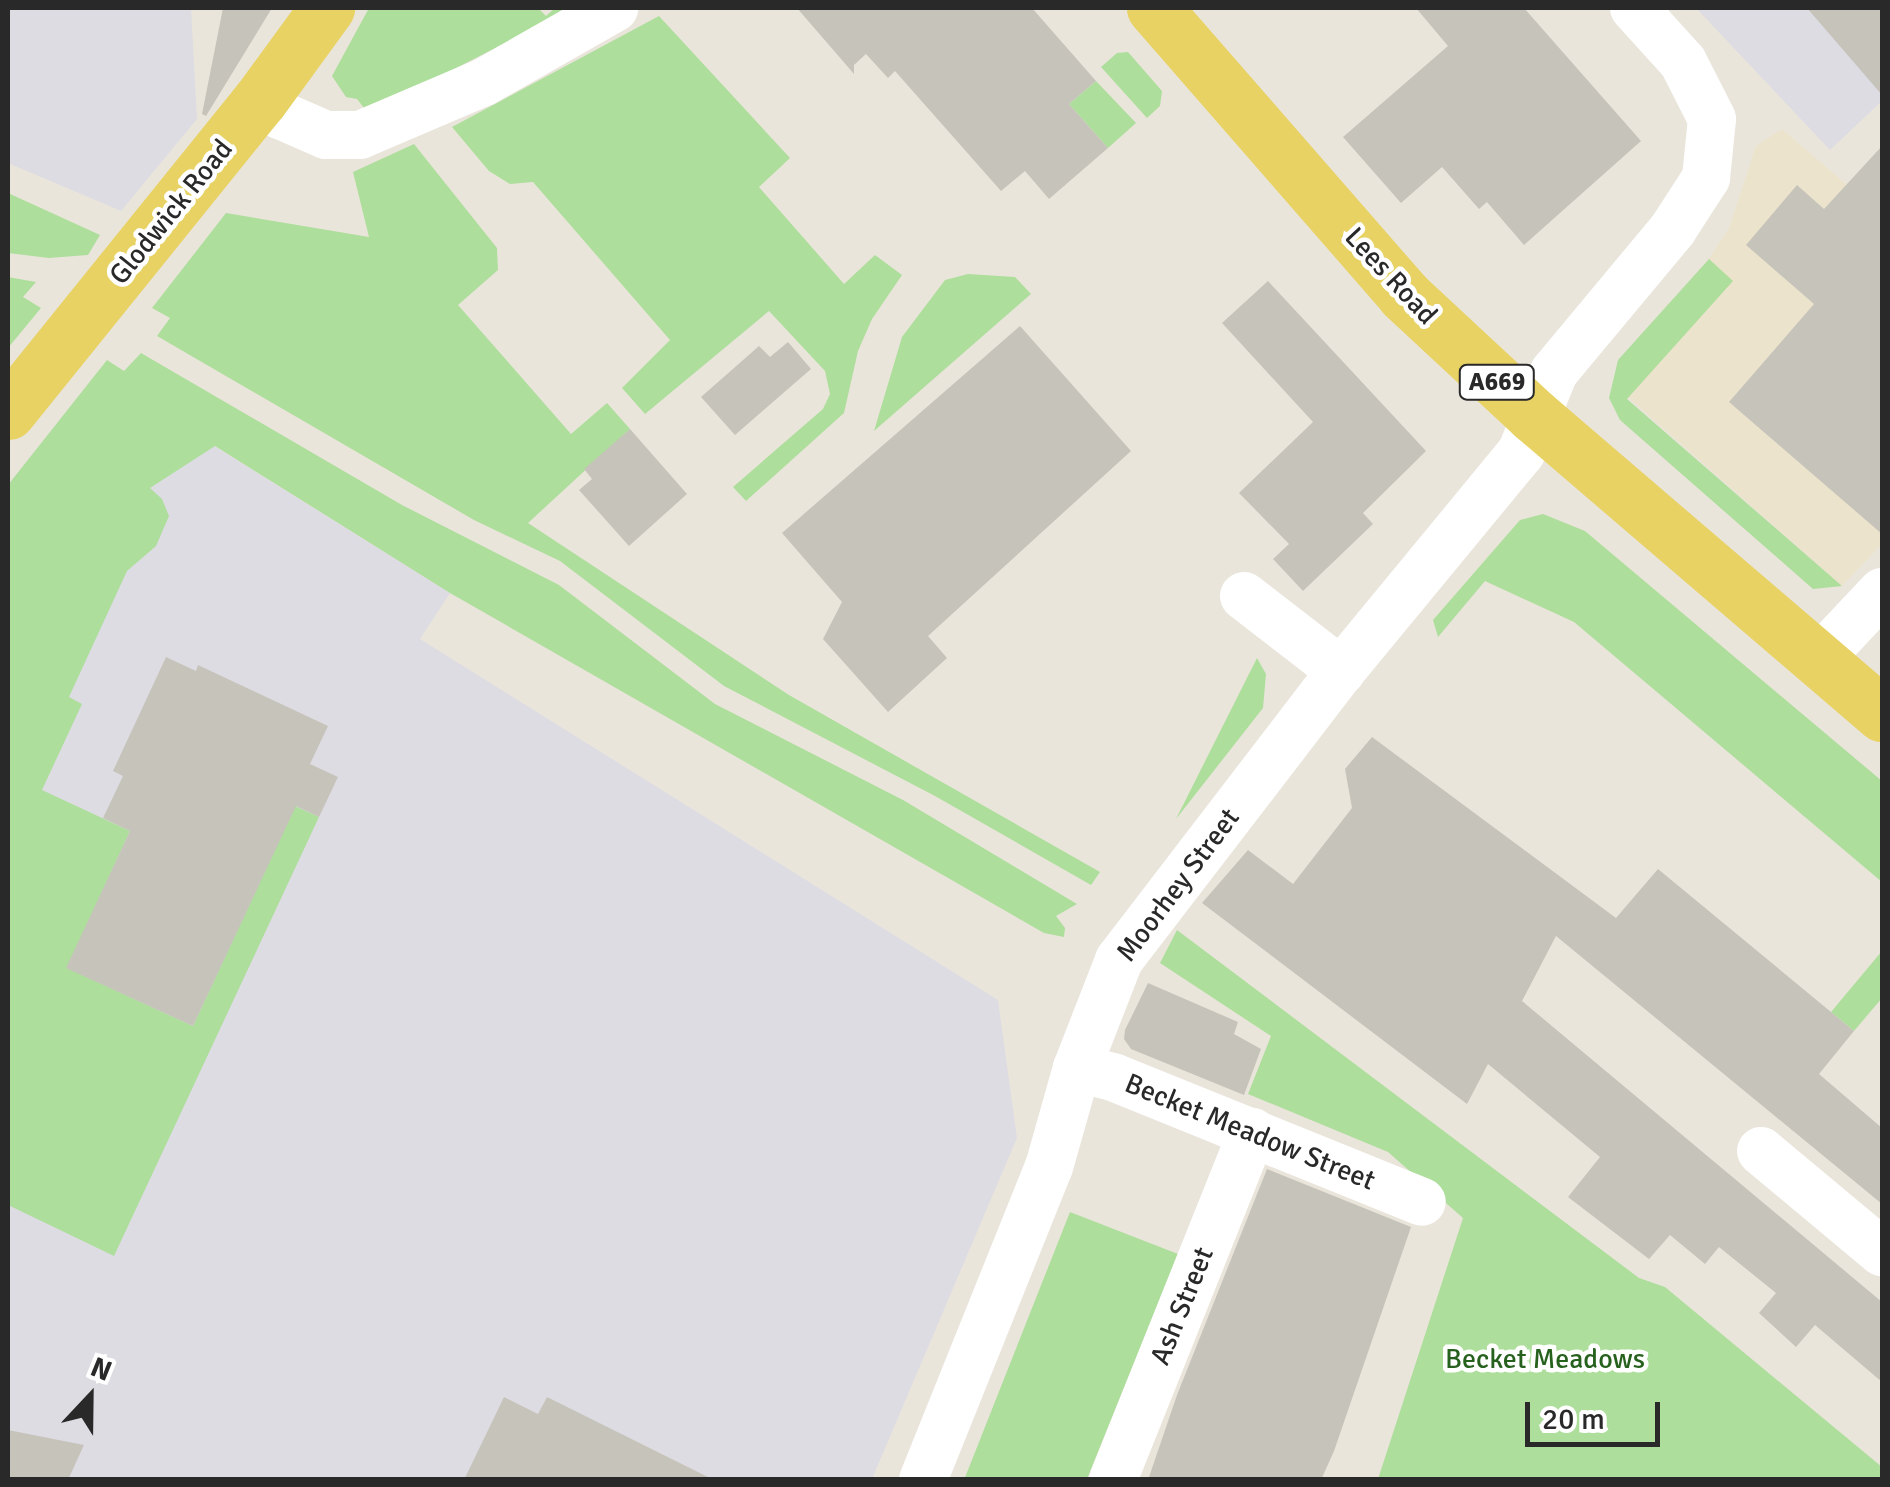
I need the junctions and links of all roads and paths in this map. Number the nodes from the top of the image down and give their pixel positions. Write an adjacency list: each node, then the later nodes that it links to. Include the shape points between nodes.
1 (327, 8): 5 (main road, Glodwick Road)
2 (614, 8): 5 (street, via 484,82 360,135 326,135)
3 (1154, 8): 7 (main road, Lees Road / A669, via 1404,295)
4 (1634, 8): 7 (street, Moorhey Street, via 1683,62 1712,119 1706,178 1564,358)
5 (260, 100): 6 (main road, Glodwick Road)
6 (8, 412)
7 (1533, 415): 10 (main road, Lees Road / A669); 11 (street, Moorhey Street, via 1521,453)
8 (1882, 592): 10 (street)
9 (1244, 596): 11 (street)
10 (1818, 659): 12 (main road, Lees Road / A669)
11 (1342, 671): 13 (street, Moorhey Street, via 1119,960)
12 (1882, 714)
13 (1077, 1068): 14 (street, Becket Meadow Street, via 1114,1076); 18 (street, Moorhey Street, via 1049,1167)
14 (1252, 1132): 16 (street, Becket Meadow Street); 19 (street, Ash Street)
15 (1761, 1151): 17 (street)
16 (1422, 1202)
17 (1882, 1252)
18 (923, 1480)
19 (1112, 1480)

